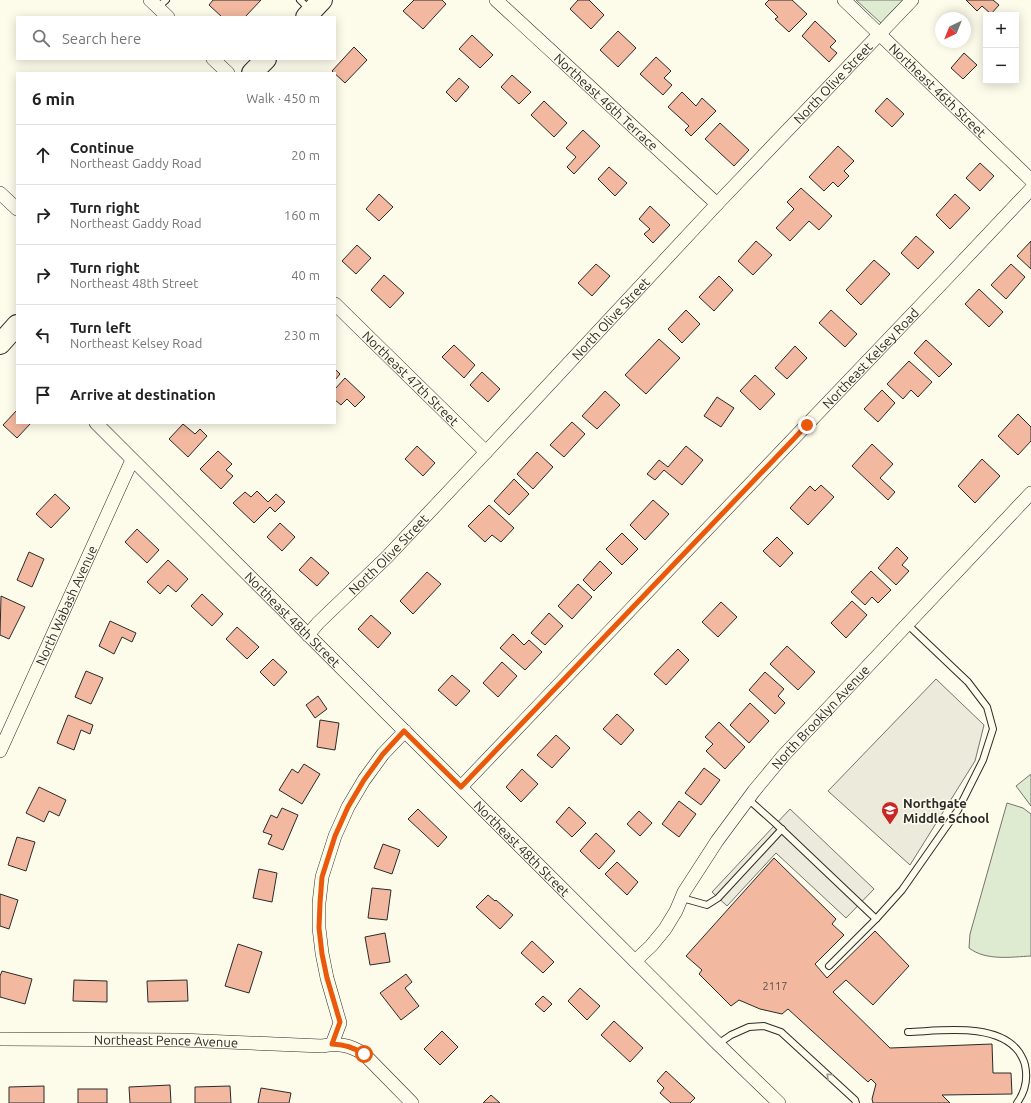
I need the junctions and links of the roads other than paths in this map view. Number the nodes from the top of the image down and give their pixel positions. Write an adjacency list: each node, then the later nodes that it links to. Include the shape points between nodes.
1 (496, 0): 14 (street, Northeast 46th Terrace)
2 (844, 0): 6 (street, Northeast 46th Street)
3 (912, 0): 6 (street, North Olive Street)
4 (158, 2): 5 (street)
5 (167, 16)
6 (879, 34): 11 (street, Northeast 46th Street); 14 (street, North Olive Street)
7 (214, 60): 9 (street)
8 (265, 60): 10 (main road)
9 (227, 72)
10 (253, 72)
11 (1031, 180)
12 (1031, 189): 25 (street, Northeast Kelsey Road)
13 (0, 193): 15 (street)
14 (717, 204): 18 (street, North Olive Street)
15 (16, 208)
16 (336, 305): 18 (street, Northeast 47th Street)
17 (97, 424): 19 (street, Northeast 48th Street)
18 (486, 452): 22 (street, North Olive Street, via 387,557)
19 (132, 460): 22 (street, Northeast 48th Street); 24 (street, North Wabash Avenue)
20 (1031, 493): 21 (street, North Brooklyn Avenue)
21 (907, 624): 26 (street, North Brooklyn Avenue, via 783,756); 29 (lane, via 968,682 987,707 993,729 983,760 958,810 902,890)
22 (308, 635): 23 (street, Northeast 48th Street)
23 (404, 731): 25 (street, Northeast 48th Street); 34 (street, via 383,754 348,807 335,836 322,877 319,922 322,954 340,1022)
24 (0, 751)
25 (461, 787): 30 (street, Northeast 48th Street)
26 (748, 799): 27 (lane); 28 (street, North Brooklyn Avenue, via 717,841)
27 (782, 829): 28 (lane, via 718,898 707,905); 29 (lane)
28 (682, 898): 30 (street, North Brooklyn Avenue, via 665,929)
29 (876, 919): 31 (lane)
30 (635, 961): 35 (street, Northeast 48th Street)
31 (829, 966)
32 (908, 1032): 39 (lane, via 986,1032 1015,1046 1024,1060 1027,1073 1025,1087)
33 (0, 1039): 34 (street, Northeast Pence Avenue, via 180,1040 322,1046)
34 (332, 1044): 36 (street, Northeast Pence Avenue, via 346,1045 364,1054)
35 (718, 1044): 37 (street, Northeast 48th Street); 38 (lane, one-way to 35, via 781,1032 764,1026 749,1027)
36 (412, 1103)
37 (779, 1103)
38 (856, 1103)
39 (1017, 1103)

